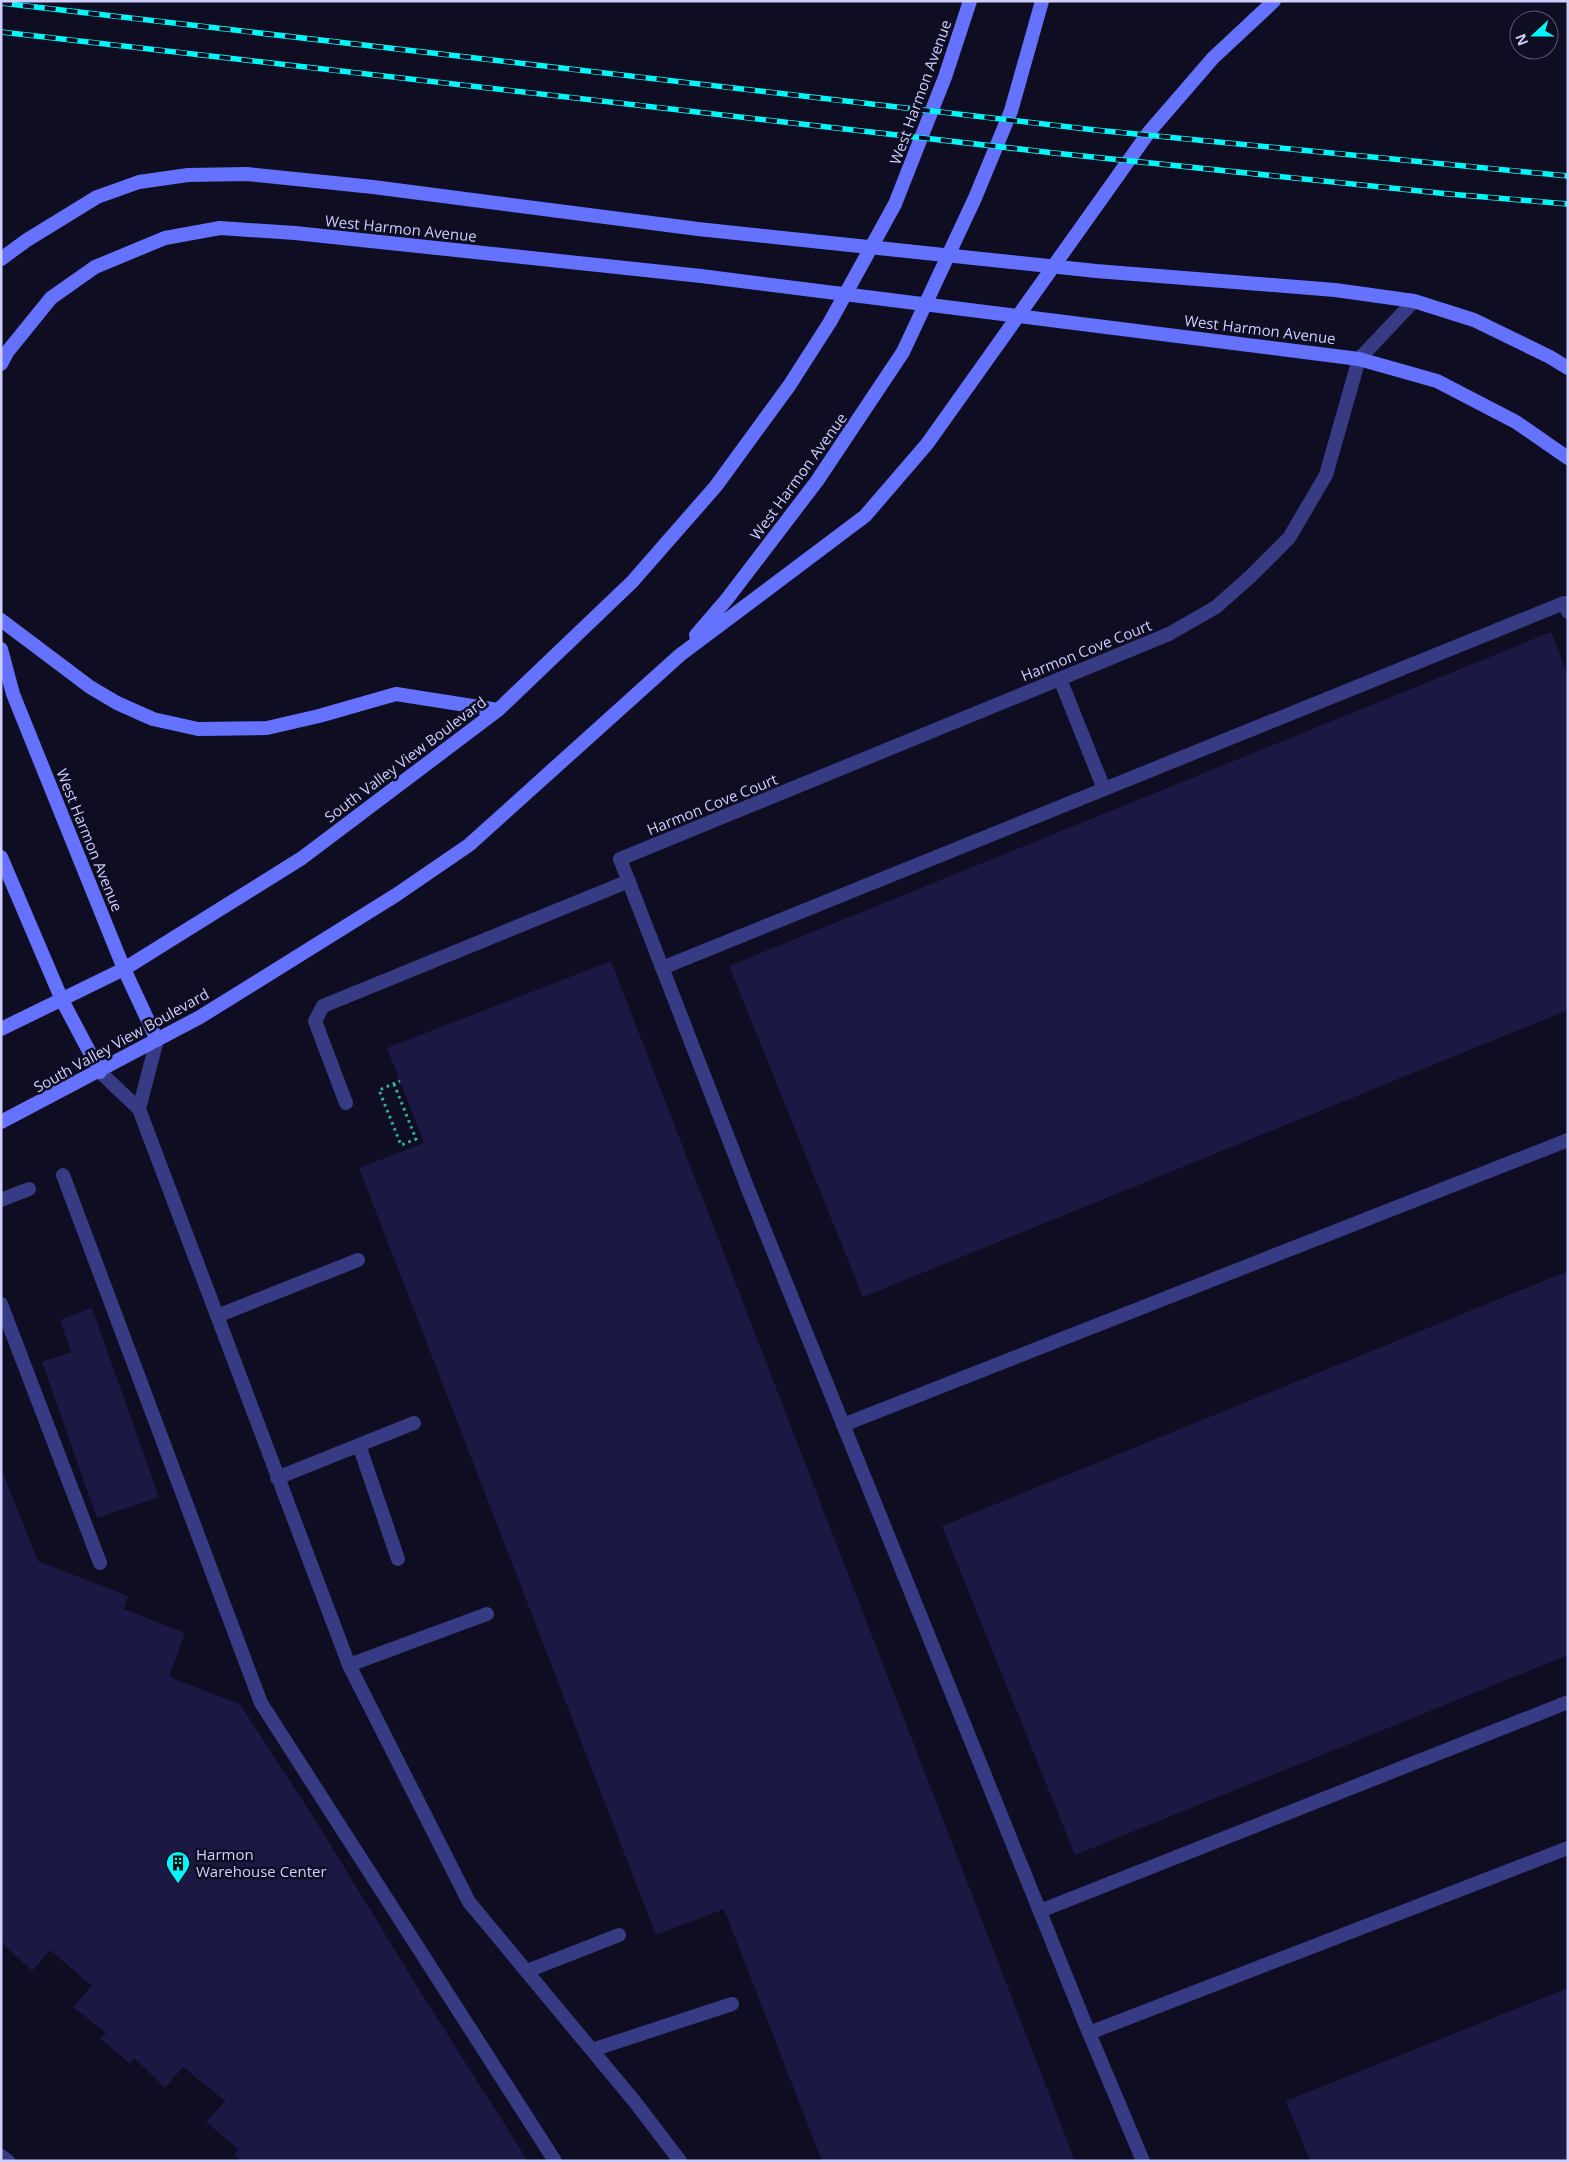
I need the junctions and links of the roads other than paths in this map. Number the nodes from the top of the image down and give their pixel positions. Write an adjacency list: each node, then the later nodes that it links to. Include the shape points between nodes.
1 (970, 1): 9 (main road, West Harmon Avenue, via 945,77 895,204 830,322)
2 (1042, 1): 14 (main road, West Harmon Avenue, via 1012,111 903,352 847,438 727,599)
3 (1274, 1): 14 (main road, via 1213,58 1149,132 927,444 865,516)
4 (1, 259): 5 (main road, via 97,197 131,185 188,175 247,174 698,229 1096,271 1336,290)
5 (1414, 301): 6 (street, Harmon Cove Court); 8 (main road, via 1474,320)
6 (1359, 359): 7 (main road, West Harmon Avenue, via 702,276 220,228 165,238 95,267 51,298); 10 (main road, West Harmon Avenue, via 1437,381 1516,422); 15 (street, Harmon Cove Court, via 1326,475 1288,538 1252,576 1216,607 1169,634)
7 (1, 364)
8 (1568, 368)
9 (758, 428): 16 (main road, South Valley View Boulevard, via 672,540)
10 (1568, 458)
11 (1568, 612): 17 (street, via 1564,603)
12 (1, 620): 16 (main road, via 117,704 153,719 198,730 266,728 396,694)
13 (1, 649): 21 (main road, West Harmon Avenue, via 13,694)
14 (680, 655): 24 (main road, South Valley View Boulevard, via 469,845 270,975)
15 (1060, 679): 17 (street); 19 (street, Harmon Cove Court, via 620,859)
16 (498, 710): 21 (main road, South Valley View Boulevard, via 302,858)
17 (1104, 789): 20 (street)
18 (1, 857): 22 (main road)
19 (628, 881): 20 (street); 26 (street, via 324,1006 315,1021)
20 (662, 968): 37 (street)
21 (124, 969): 22 (main road, South Valley View Boulevard); 24 (main road, West Harmon Avenue)
22 (62, 1000): 23 (main road, South Valley View Boulevard); 25 (main road)
23 (1, 1029)
24 (157, 1040): 25 (main road, South Valley View Boulevard); 27 (street)
25 (100, 1072): 27 (street); 28 (main road, South Valley View Boulevard)
26 (346, 1103)
27 (139, 1109): 35 (street)
28 (1, 1122)
29 (1568, 1140): 37 (street)
30 (63, 1175): 54 (street, via 261,1703)
31 (29, 1189): 32 (street)
32 (1, 1200)
33 (358, 1260): 35 (street)
34 (1, 1304): 41 (street)
35 (217, 1316): 39 (street)
36 (414, 1423): 38 (street)
37 (843, 1425): 46 (street)
38 (359, 1445): 39 (street); 40 (street)
39 (277, 1478): 43 (street)
40 (398, 1558)
41 (100, 1563)
42 (488, 1614): 43 (street)
43 (349, 1665): 48 (street, via 469,1902)
44 (1568, 1702): 46 (street)
45 (1568, 1848): 50 (street)
46 (1040, 1911): 50 (street)
47 (619, 1935): 48 (street)
48 (527, 1971): 51 (street)
49 (732, 2004): 51 (street)
50 (1089, 2033): 56 (street)
51 (592, 2050): 55 (street)
52 (1, 2156): 53 (street)
53 (8, 2161)
54 (555, 2161)
55 (680, 2161)
56 (1143, 2161)

